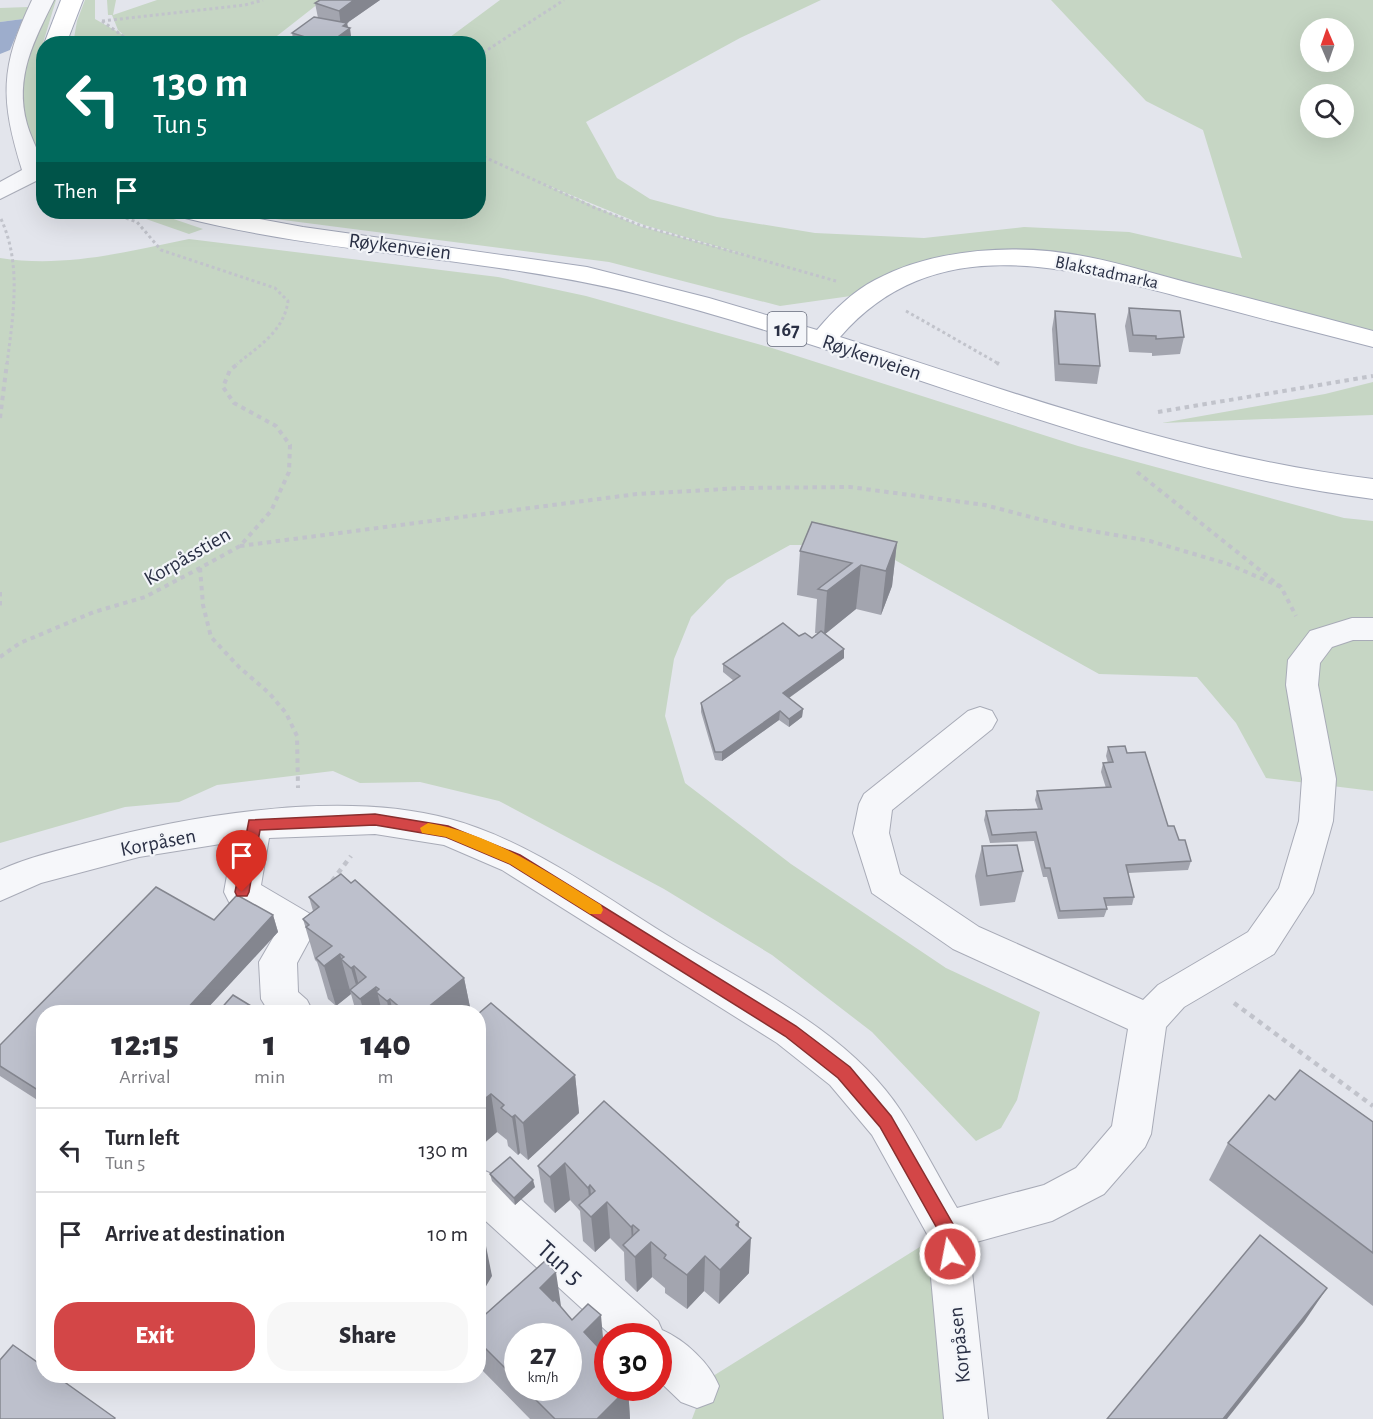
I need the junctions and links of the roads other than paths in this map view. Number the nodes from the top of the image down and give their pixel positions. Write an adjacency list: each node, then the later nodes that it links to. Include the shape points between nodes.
1 (43, 0): 4 (street)
2 (72, 0): 3 (main road)
3 (58, 36)
4 (6, 72): 5 (street, via 16,131 35,172)
5 (0, 192)
6 (223, 219): 8 (main road, Røykenveien / 167, via 295,234 494,258 584,274)
7 (1373, 339): 8 (main road, Blakstadmarka, via 1124,273 1053,260 975,261 929,268 885,284 843,315)
8 (823, 340): 9 (main road, Røykenveien / 167, via 1016,406 1154,445 1248,468)
9 (1373, 489)
10 (1373, 629): 15 (street, via 1352,629 1321,639 1304,660 1302,685 1319,779 1316,821 1295,893 1261,943 1170,996)
11 (981, 720): 15 (street, via 876,804 871,833 885,883 966,938)
12 (254, 825): 13 (street, Korpåsen, via 139,843 33,871); 14 (street, via 242,892 299,926 278,962 280,999); 17 (street, Korpåsen, via 375,819 448,832 505,856 781,1024 844,1072 886,1122)
13 (0, 886)
14 (286, 1005)
15 (1148, 1020): 17 (street, via 1131,1134 1090,1181 1052,1202)
16 (486, 1194): 18 (street, Tun 5)
17 (947, 1230): 21 (street, Korpåsen)
18 (629, 1323)
19 (672, 1363): 20 (street)
20 (697, 1386)
21 (966, 1419)

